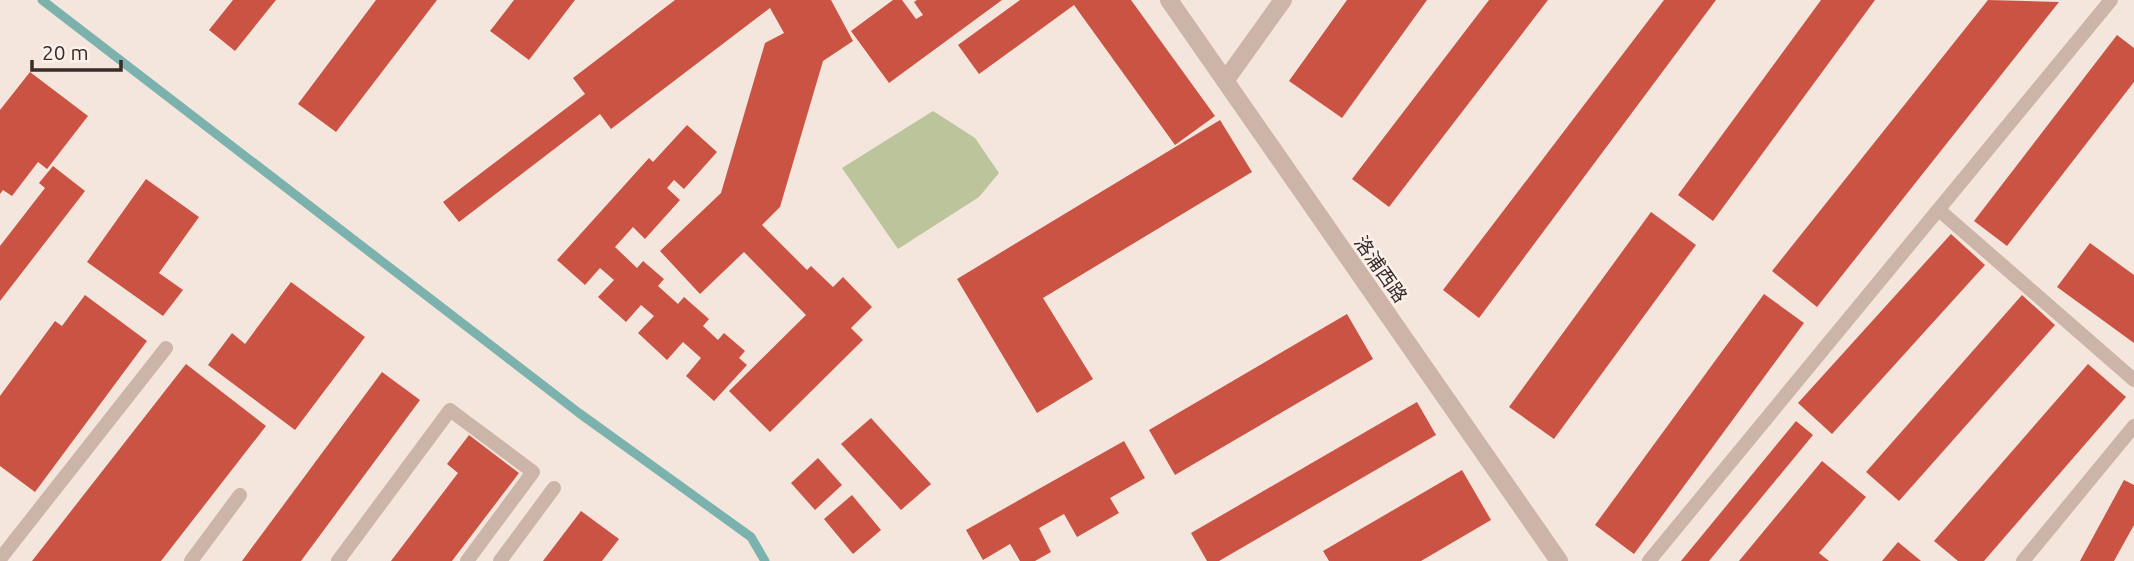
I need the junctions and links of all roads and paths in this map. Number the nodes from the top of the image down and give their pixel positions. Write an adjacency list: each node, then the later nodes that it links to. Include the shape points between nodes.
1 (1169, 0): 4 (street, 洛浦西路)
2 (1283, 0): 4 (street)
3 (2111, 0): 5 (lane)
4 (1225, 81): 16 (street, 洛浦西路)
5 (1939, 210): 7 (lane); 17 (lane)
6 (166, 348): 11 (lane)
7 (2134, 380)
8 (2134, 426): 18 (lane)
9 (554, 488): 15 (lane)
10 (240, 495): 12 (lane)
11 (0, 559)
12 (191, 561)
13 (338, 561): 14 (lane, via 450,411 533,472)
14 (467, 561)
15 (500, 561)
16 (1559, 561)
17 (1649, 561)
18 (2024, 561)

